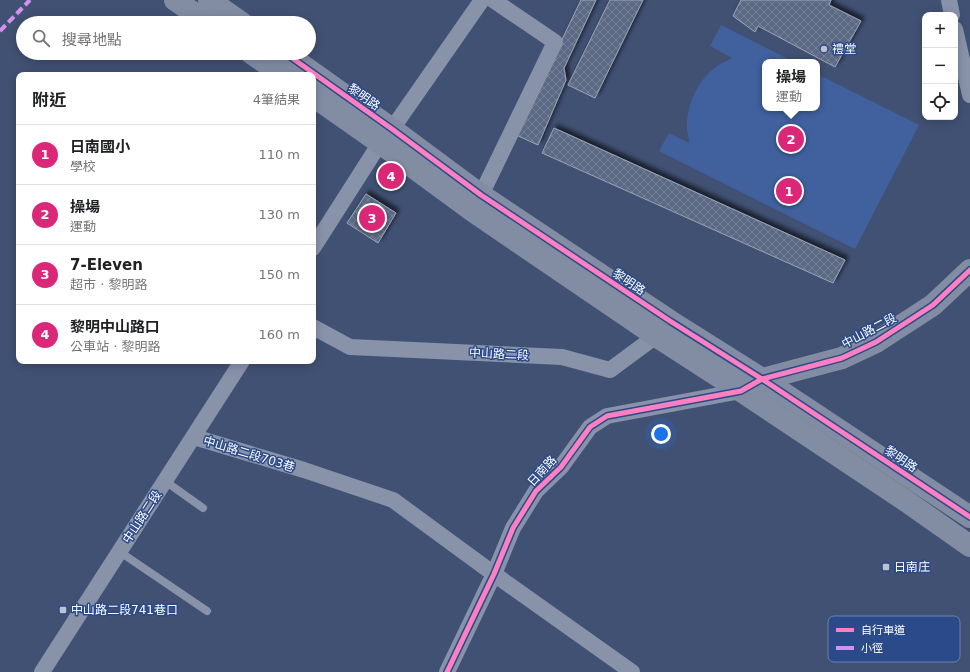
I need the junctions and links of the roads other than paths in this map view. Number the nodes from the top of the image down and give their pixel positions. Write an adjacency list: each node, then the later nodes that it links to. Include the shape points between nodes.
1 (175, 0): 7 (street)
2 (209, 0): 8 (street)
3 (482, 0): 17 (street)
4 (493, 0): 18 (street, via 556,42)
5 (949, 0): 6 (street)
6 (951, 12)
7 (198, 16)
8 (232, 16)
9 (960, 30): 15 (street)
10 (261, 60): 12 (street)
11 (293, 60): 13 (street, 黎明路)
12 (278, 72)
13 (307, 72)
14 (316, 79): 17 (street, 黎明路)
15 (970, 95)
16 (316, 98): 17 (street, 黎明路)
17 (386, 136): 18 (street, 黎明路); 19 (street); 22 (street, 黎明路, via 474,212)
18 (481, 195): 22 (street, 黎明路)
19 (316, 243)
20 (970, 270): 24 (street, 中山路二段, via 933,305 876,342 842,358)
21 (316, 329): 22 (street, 中山路二段, via 350,347 562,356 610,370)
22 (663, 329): 24 (street, 黎明路); 25 (street, 黎明路)
23 (240, 364): 26 (street, 中山路二段)
24 (762, 379): 25 (street, 中山路二段); 29 (street, 黎明路)
25 (741, 391): 30 (street, 黎明路); 32 (street, 日南路, via 607,416 590,427 560,467 536,491 512,528)
26 (194, 437): 27 (street, 中山路二段); 32 (street, 中山路二段703巷, via 393,500)
27 (166, 481): 28 (lane); 31 (street, 中山路二段)
28 (203, 508)
29 (970, 517)
30 (970, 546)
31 (120, 552): 33 (lane); 34 (street, 中山路二段)
32 (494, 574): 35 (street, 日南路); 36 (street, 中山路二段703巷)
33 (207, 611)
34 (42, 672)
35 (447, 672)
36 (632, 672)

